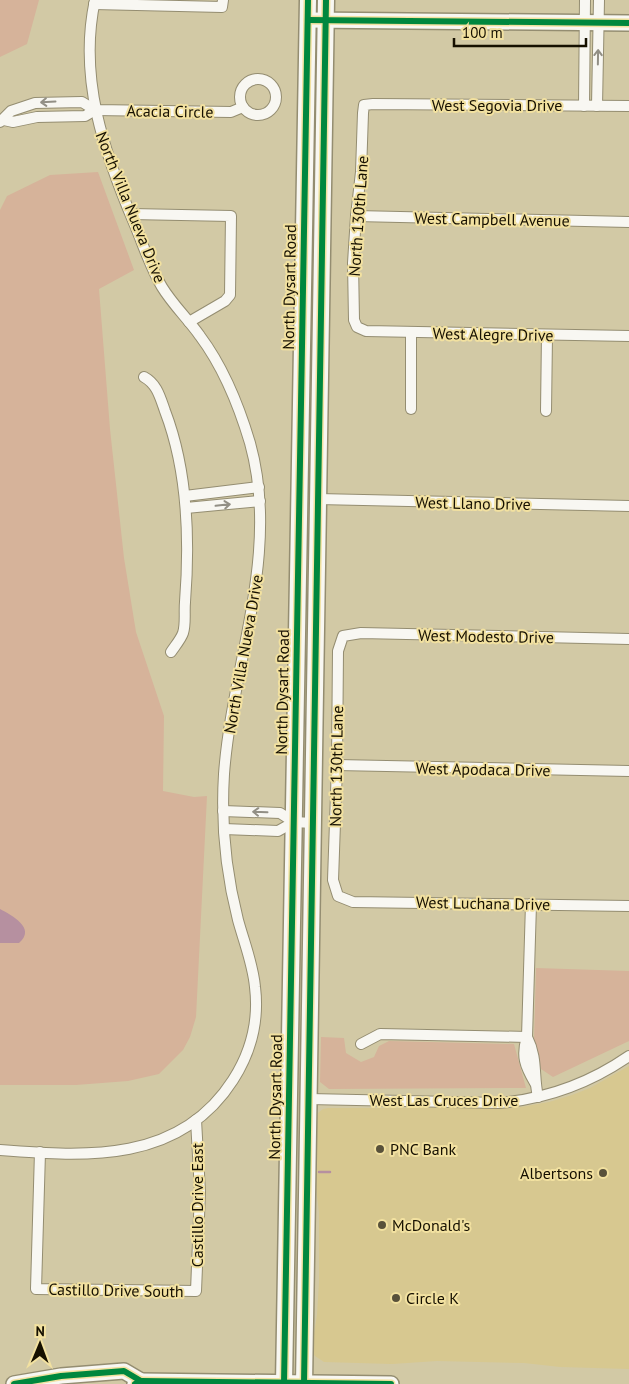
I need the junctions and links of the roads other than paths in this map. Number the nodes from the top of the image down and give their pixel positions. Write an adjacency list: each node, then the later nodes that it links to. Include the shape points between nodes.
1 (308, 0): 7 (main road, North Dysart Road)
2 (326, 0): 8 (main road, North Dysart Road)
3 (585, 0): 9 (street)
4 (599, 0): 9 (street)
5 (94, 2): 6 (street); 16 (street, North Villa Nueva Drive, via 90,63)
6 (222, 4)
7 (308, 20): 8 (main road); 41 (main road, North Dysart Road)
8 (326, 20): 9 (main road); 31 (main road, North Dysart Road)
9 (592, 23): 10 (main road); 12 (street); 13 (street, one-way to 9)
10 (629, 23)
11 (364, 105): 12 (street, West Segovia Drive); 19 (street, North 130th Lane)
12 (584, 106): 13 (street, West Segovia Drive)
13 (597, 106): 14 (street, West Segovia Drive)
14 (629, 106)
15 (243, 107): 16 (street, Acacia Circle, via 232,112)
16 (95, 110): 17 (street, via 85,116); 17 (street, one-way to 17, via 82,102 35,103 11,111); 18 (street, North Villa Nueva Drive, via 108,156)
17 (2, 121)
18 (131, 214): 21 (street, North Villa Nueva Drive, via 160,284); 21 (street, via 231,216 230,295)
19 (356, 216): 20 (street, West Campbell Avenue); 22 (street, North 130th Lane, via 353,263 354,320)
20 (629, 222)
21 (189, 322): 29 (street, North Villa Nueva Drive, via 210,350 230,389 251,446)
22 (357, 327): 23 (street, West Alegre Drive, via 366,331)
23 (412, 332): 24 (street, West Alegre Drive); 27 (street)
24 (547, 334): 25 (street, West Alegre Drive); 28 (street)
25 (629, 336)
26 (144, 377): 30 (street, via 152,381 158,390 172,428)
27 (410, 408)
28 (546, 411)
29 (259, 488): 30 (street); 32 (street, North Villa Nueva Drive)
30 (185, 496): 34 (street)
31 (318, 499): 33 (street, West Llano Drive); 42 (main road, North Dysart Road)
32 (260, 501): 34 (street, one-way to 32); 40 (street, North Villa Nueva Drive, via 260,554 226,756)
33 (629, 506)
34 (186, 508): 37 (street, via 183,633)
35 (343, 636): 36 (street, West Modesto Drive, via 361,633); 38 (street, North 130th Lane, via 338,651)
36 (629, 639)
37 (171, 652)
38 (337, 765): 39 (street, West Apodaca Drive); 44 (street, North 130th Lane, via 333,880)
39 (629, 771)
40 (223, 811): 41 (street, one-way to 40, via 280,813); 43 (street, North Villa Nueva Drive)
41 (294, 822): 42 (street); 43 (street, via 278,831); 51 (main road, North Dysart Road)
42 (313, 823): 52 (main road, North Dysart Road)
43 (224, 829): 53 (street, North Villa Nueva Drive, via 232,897 255,984 255,1020 242,1066 220,1097)
44 (338, 896): 45 (street, West Luchana Drive, via 353,902)
45 (531, 904): 46 (street, West Luchana Drive); 47 (street)
46 (629, 906)
47 (527, 1037): 48 (street, via 380,1034); 50 (street, via 523,1050 536,1068)
48 (361, 1044)
49 (629, 1056): 50 (street, West Las Cruces Drive, via 587,1081)
50 (538, 1097): 52 (street, West Las Cruces Drive, via 499,1103)
51 (289, 1100): 52 (main road); 58 (main road, North Dysart Road)
52 (308, 1100): 59 (main road, North Dysart Road)
53 (196, 1120): 55 (street, North Villa Nueva Drive, via 161,1141 133,1149); 56 (street, Castillo Drive East, via 200,1199)
54 (0, 1150): 55 (street, North Villa Nueva Drive)
55 (40, 1152): 56 (street, Castillo Drive South, via 36,1289)
56 (196, 1291)
57 (138, 1382): 58 (main road); 60 (main road, via 124,1371)
58 (284, 1383): 59 (main road)
59 (304, 1383): 61 (main road)
60 (14, 1384)
61 (391, 1384)

